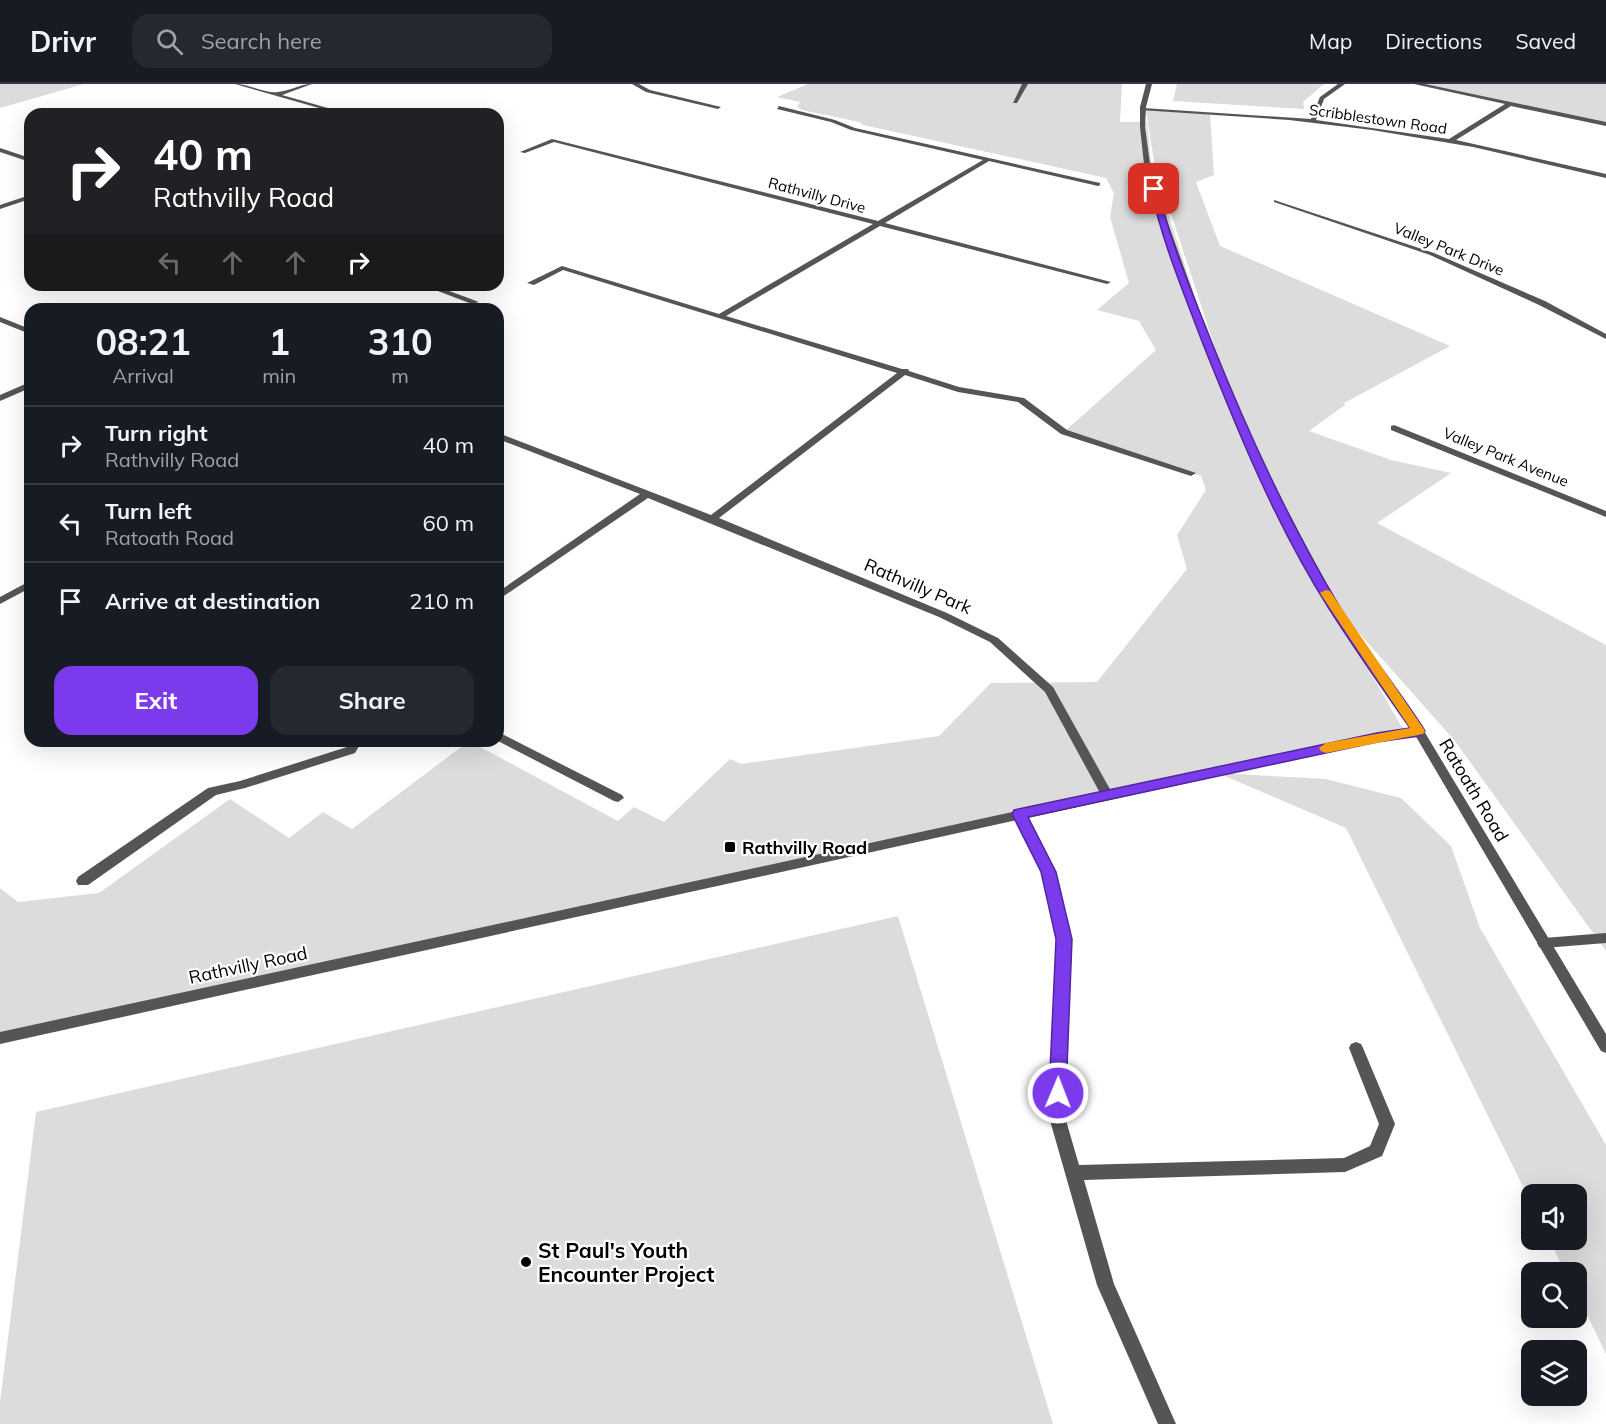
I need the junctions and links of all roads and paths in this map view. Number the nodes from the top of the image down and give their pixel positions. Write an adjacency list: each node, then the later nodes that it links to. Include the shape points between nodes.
1 (238, 84): 8 (street)
2 (309, 84): 8 (street)
3 (635, 84): 11 (street, via 648,91)
4 (1025, 84): 9 (street)
5 (1149, 84): 14 (street, Ratoath Road)
6 (1342, 84): 15 (street, via 1322,98)
7 (1417, 84): 10 (street)
8 (279, 94): 12 (street)
9 (1015, 102)
10 (1509, 104): 16 (street); 17 (street)
11 (718, 107)
12 (326, 108)
13 (779, 108): 21 (street)
14 (1143, 110): 15 (street, Scribblestown Road); 48 (street, Ratoath Road, via 1145,146 1159,210 1240,426 1280,511 1333,606)
15 (1313, 121): 17 (street, Scribblestown Road)
16 (1606, 124)
17 (1449, 141): 22 (street, Scribblestown Road)
18 (0, 150): 20 (street)
19 (523, 152): 27 (street, Rathvilly Drive, via 554,140)
20 (24, 158)
21 (989, 159): 23 (street); 27 (street)
22 (1606, 176)
23 (1098, 184)
24 (24, 199): 26 (street)
25 (1276, 201): 35 (street, Valley Park Drive, via 1432,254 1542,303)
26 (0, 207)
27 (878, 225): 28 (street, Rathvilly Drive); 32 (street)
28 (1107, 282)
29 (531, 283): 32 (street, via 562,268)
30 (443, 291): 31 (street)
31 (475, 302)
32 (722, 315): 36 (street)
33 (0, 320): 34 (street)
34 (24, 330)
35 (1606, 337)
36 (905, 372): 41 (street, via 958,389 1021,400 1064,432); 44 (street)
37 (24, 388): 38 (street)
38 (0, 398)
39 (1394, 428): 43 (street, Valley Park Avenue)
40 (504, 438): 42 (street, Rathvilly Park)
41 (1191, 473)
42 (647, 494): 44 (street, Rathvilly Park); 46 (street)
43 (1606, 514)
44 (712, 519): 51 (street, Rathvilly Park, via 994,640 1049,690)
45 (24, 588): 47 (street)
46 (504, 593)
47 (0, 601)
48 (1419, 731): 51 (street, Rathvilly Road); 56 (street, Ratoath Road)
49 (504, 739): 52 (street)
50 (353, 747): 54 (street, via 212,791)
51 (1107, 794): 53 (street, Rathvilly Road)
52 (618, 798)
53 (1020, 814): 57 (street, Rathvilly Road); 60 (street, via 1049,872 1064,939 1057,1117)
54 (83, 881)
55 (1606, 938): 56 (street)
56 (1544, 943): 58 (street, Ratoath Road)
57 (0, 1038)
58 (1606, 1047)
59 (1356, 1048): 60 (street, via 1387,1124 1376,1151 1345,1165)
60 (1073, 1173): 61 (street, via 1106,1285)
61 (1167, 1424)

